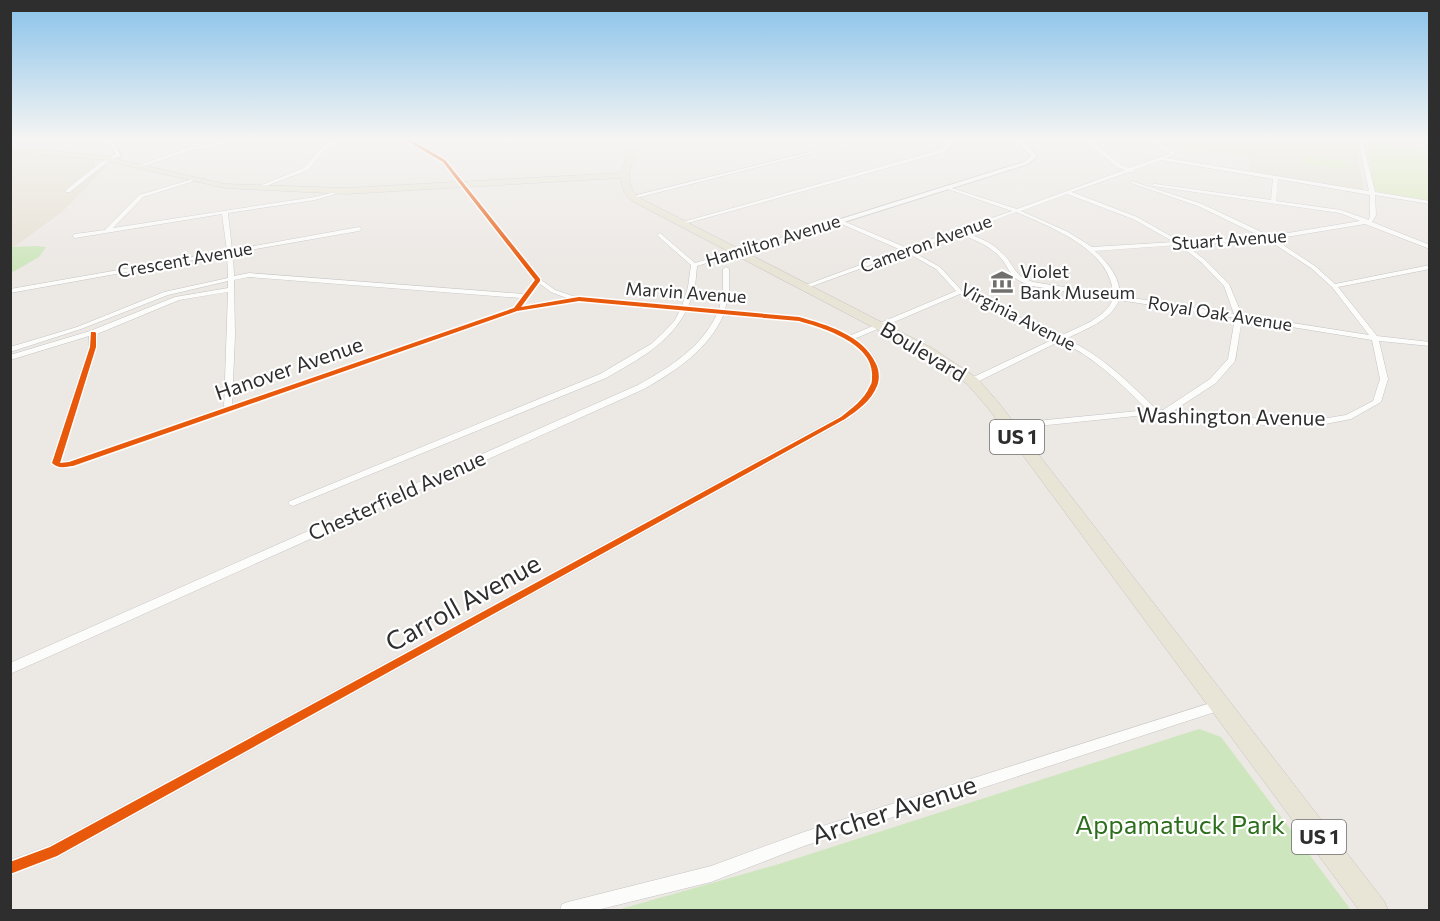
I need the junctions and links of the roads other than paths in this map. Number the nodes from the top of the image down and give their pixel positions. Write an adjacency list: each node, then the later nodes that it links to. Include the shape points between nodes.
1 (79, 182): 19 (street)
2 (188, 182): 34 (street, via 141,196)
3 (210, 182): 17 (main road)
4 (273, 182): 17 (street)
5 (460, 182): 16 (street)
6 (511, 182): 16 (main road)
7 (624, 182): 23 (main road)
8 (693, 182): 23 (street)
9 (830, 182): 32 (street)
10 (966, 182): 18 (street, Hamilton Avenue)
11 (1099, 182): 21 (street, Cameron Avenue)
12 (1133, 182): 24 (street); 38 (street, Washington Avenue, via 1200,205)
13 (1275, 182): 24 (street)
14 (1299, 182): 22 (street)
15 (1369, 182): 22 (street)
16 (462, 185): 20 (main road); 49 (street)
17 (256, 188): 20 (main road)
18 (947, 188): 26 (street); 30 (street, Hamilton Avenue)
19 (68, 191)
20 (340, 191): 28 (street)
21 (1069, 193): 26 (street, Cameron Avenue); 39 (street, via 1135,218)
22 (1371, 194): 25 (street); 29 (street)
23 (632, 197): 32 (main road, Boulevard / US 1)
24 (1273, 202): 27 (street)
25 (1430, 203)
26 (1017, 212): 35 (street, Cameron Avenue); 41 (street, via 1065,232)
27 (1341, 212): 29 (street); 31 (street)
28 (225, 213): 34 (street); 43 (street)
29 (1374, 217): 31 (street)
30 (839, 221): 42 (street, Virginia Avenue); 44 (street, Hamilton Avenue)
31 (1367, 222): 38 (street, Stuart Avenue); 40 (street)
32 (682, 223): 44 (main road, Boulevard / US 1)
33 (359, 229): 43 (street, Crescent Avenue)
34 (107, 231): 37 (street)
35 (960, 232): 42 (street, Cameron Avenue); 56 (street, Royal Oak Avenue, via 993,248 1012,275 1023,281)
36 (660, 235): 45 (street)
37 (75, 236)
38 (1269, 238): 39 (street, Stuart Avenue); 50 (street, Washington Avenue)
39 (1181, 244): 41 (street, Stuart Avenue); 61 (street, via 1227,285)
40 (1430, 247)
41 (1090, 249): 56 (street, via 1108,266)
42 (908, 251): 51 (street, Cameron Avenue); 54 (street, Virginia Avenue, via 938,268)
43 (230, 252): 48 (street); 53 (street, Crescent Avenue)
44 (739, 252): 45 (street, Hamilton Avenue); 51 (main road, Boulevard / US 1)
45 (694, 265): 59 (street, Chesterfield Avenue)
46 (1430, 267): 50 (street)
47 (726, 269): 60 (street, Chesterfield Avenue)
48 (232, 280): 52 (street); 55 (street, via 257,275); 68 (street, via 166,293 95,323)
49 (538, 280): 55 (street); 57 (street, Marvin Avenue, via 552,291)
50 (1334, 286): 66 (street, Washington Avenue)
51 (805, 287): 62 (main road, Boulevard / US 1)
52 (232, 289): 63 (street, via 177,298); 71 (street)
53 (10, 291)
54 (960, 292): 62 (street); 65 (street, Virginia Avenue)
55 (525, 296): 58 (street)
56 (1117, 298): 61 (street, Royal Oak Avenue); 65 (street, via 1104,315)
57 (579, 299): 58 (street, Marvin Avenue); 59 (street, Marvin Avenue)
58 (516, 309): 71 (street, Hanover Avenue)
59 (687, 309): 60 (street, Marvin Avenue); 75 (street, Chesterfield Avenue, via 668,333 603,376)
60 (723, 311): 64 (street, Marvin Avenue, via 800,319); 76 (street, Chesterfield Avenue, via 708,339 665,374 641,387)
61 (1239, 317): 66 (street, Royal Oak Avenue); 73 (street, via 1232,358 1213,381)
62 (880, 326): 64 (street); 70 (main road, Boulevard / US 1, via 943,360)
63 (93, 333): 69 (street); 71 (street, Hanover Avenue, via 93,346 58,465)
64 (851, 338): 78 (street, Carroll Avenue, via 871,359 876,383 865,402 843,418 53,852)
65 (1061, 338): 70 (street); 72 (street, Virginia Avenue, via 1100,361)
66 (1375, 338): 67 (street, Royal Oak Avenue); 73 (street, Washington Avenue, via 1384,379 1377,402 1348,417 1316,423 1264,422)
67 (1430, 344)
68 (10, 350)
69 (10, 358)
70 (972, 381): 74 (main road, Boulevard / US 1)
71 (228, 410)
72 (1155, 412): 73 (street, Washington Avenue); 74 (street, Washington Avenue)
73 (1166, 412)
74 (1008, 426): 77 (main road, Boulevard / US 1)
75 (293, 503)
76 (10, 669)
77 (1220, 705): 79 (street, Archer Avenue, via 804,839 711,874); 80 (main road, Boulevard / US 1)
78 (10, 868)
79 (568, 910)
80 (1374, 910)

